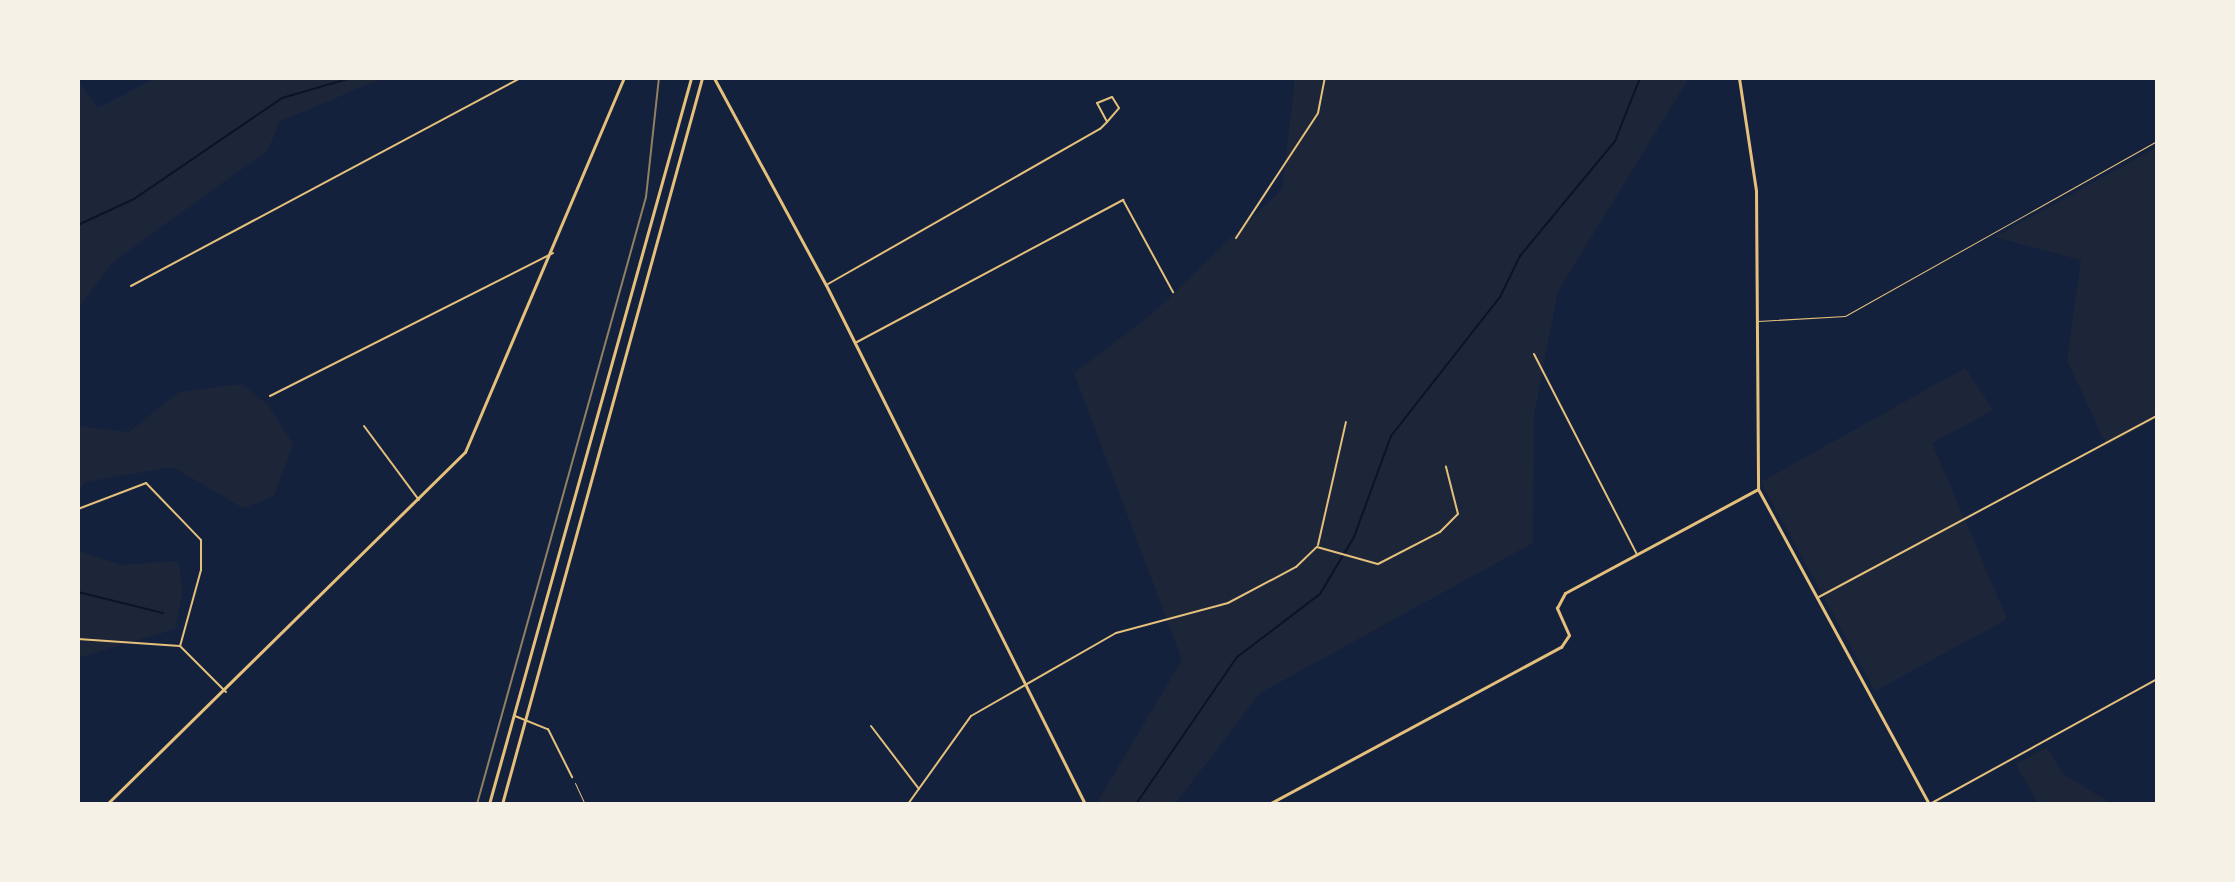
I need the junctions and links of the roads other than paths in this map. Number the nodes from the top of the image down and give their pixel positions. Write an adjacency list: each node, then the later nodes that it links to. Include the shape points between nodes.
1 (521, 78): 13 (street)
2 (624, 78): 11 (street)
3 (691, 78): 34 (street)
4 (702, 78): 35 (street)
5 (714, 78): 12 (street)
6 (1325, 78): 10 (street, via 1318,113)
7 (1739, 78): 15 (street, via 1755,182)
8 (1107, 122): 8 (street, via 1119,108 1112,97 1097,103); 12 (street)
9 (2157, 141): 15 (lane, via 1845,316)
10 (1236, 238)
11 (553, 253): 18 (street); 24 (street, via 470,445)
12 (826, 285): 16 (street)
13 (131, 286)
14 (1173, 292): 16 (street, via 1123,200)
15 (1755, 321): 23 (street)
16 (855, 342): 32 (street)
17 (1534, 354): 27 (street)
18 (270, 396)
19 (2157, 416): 28 (street)
20 (1346, 422): 26 (street)
21 (364, 426): 24 (street)
22 (1446, 467): 26 (street, via 1455,521 1378,564)
23 (1758, 489): 27 (street); 28 (street)
24 (419, 500): 33 (street)
25 (78, 509): 30 (street, via 146,483 201,540 201,570)
26 (1317, 547): 32 (street, via 1238,599 1116,633)
27 (1637, 555): 44 (street, via 1561,596 1558,611 1569,635 1561,647)
28 (1817, 598): 45 (street)
29 (78, 639): 30 (street)
30 (180, 646): 33 (street)
31 (2157, 679): 45 (street)
32 (1025, 684): 38 (street, via 970,717); 43 (street)
33 (226, 692): 39 (street)
34 (514, 716): 35 (street); 40 (street)
35 (524, 719): 37 (street, via 548,729); 41 (street)
36 (871, 726): 38 (street)
37 (572, 777)
38 (920, 790): 42 (street)
39 (107, 804)
40 (489, 804)
41 (502, 804)
42 (908, 804)
43 (1085, 804)
44 (1269, 804)
45 (1930, 804)

